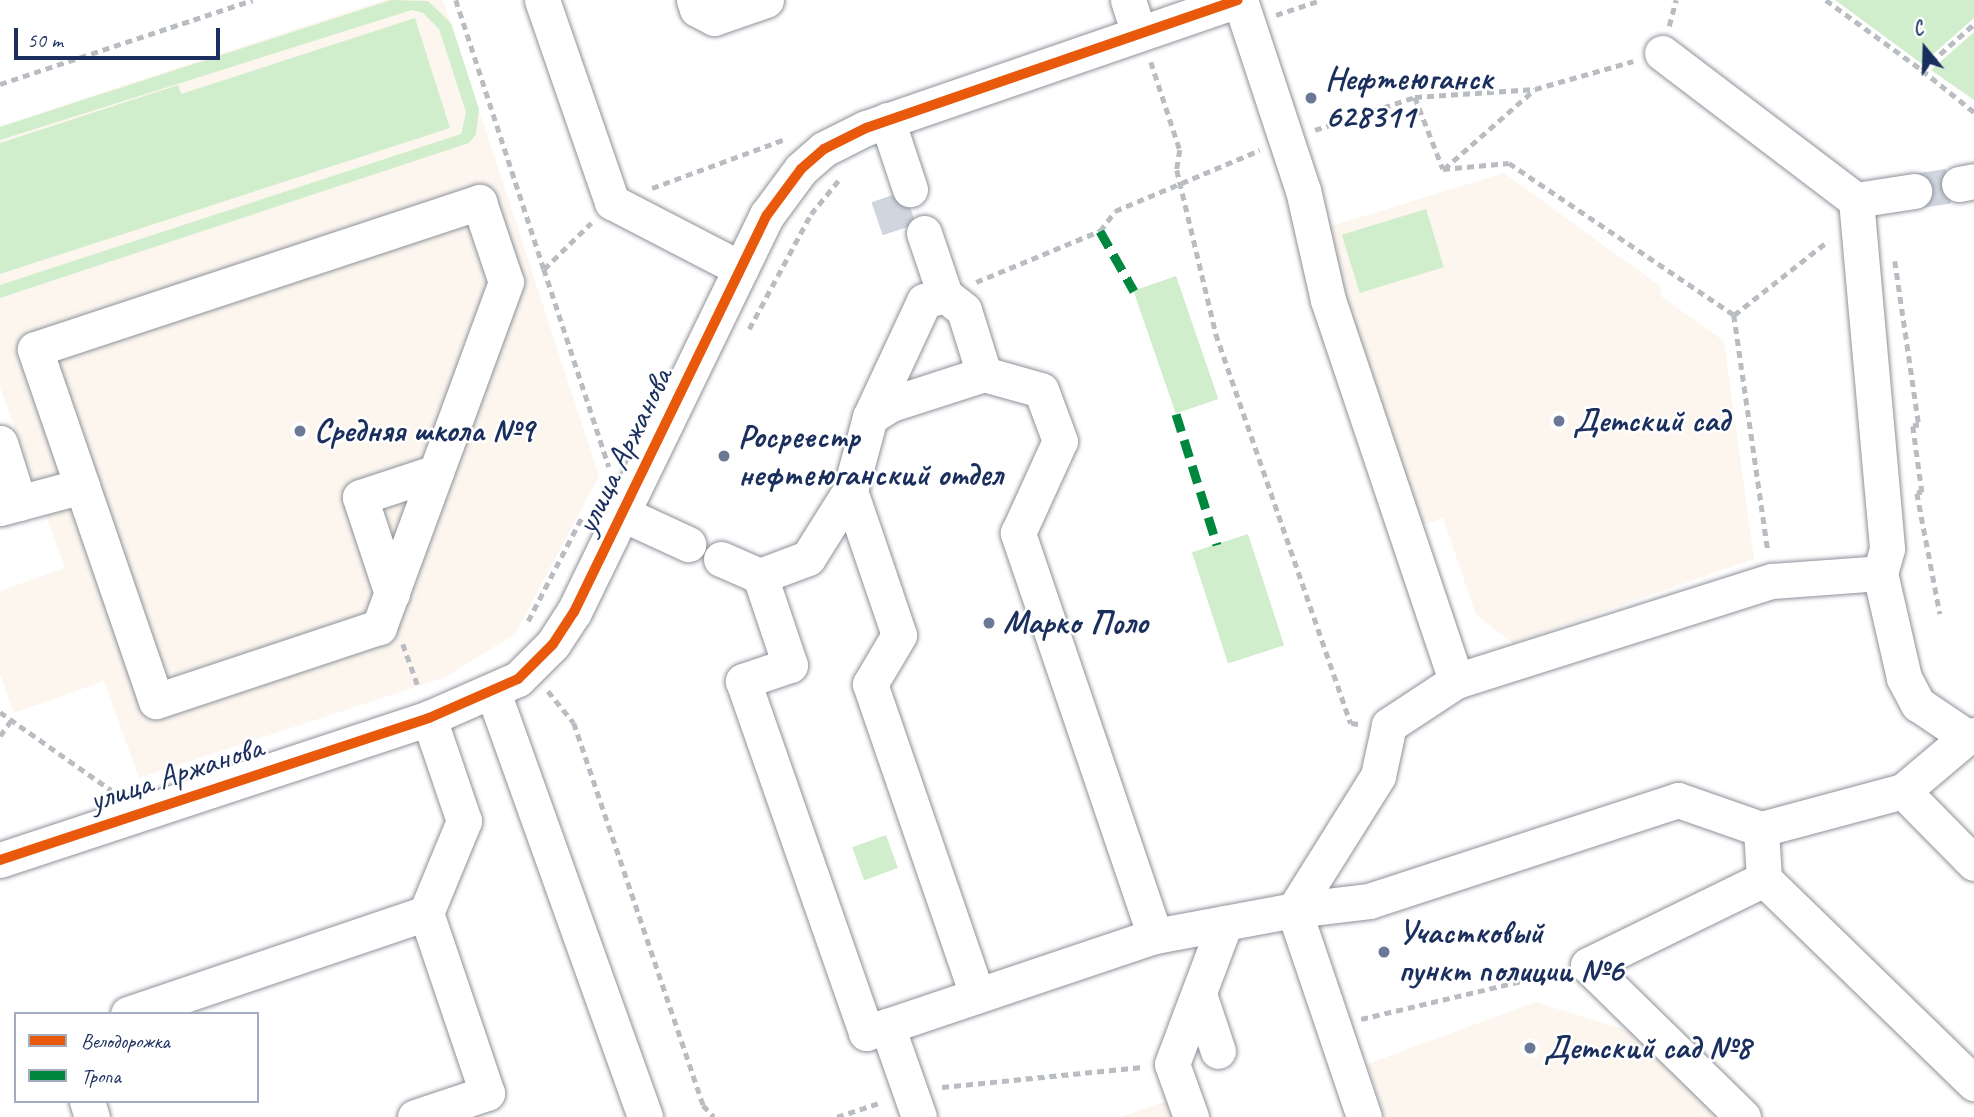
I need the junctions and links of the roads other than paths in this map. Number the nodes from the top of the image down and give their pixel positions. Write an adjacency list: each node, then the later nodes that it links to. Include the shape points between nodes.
1 (542, 0): 13 (street, via 612,202)
2 (694, 0): 3 (street, via 697,9 714,18)
3 (766, 0)
4 (1128, 0): 6 (street)
5 (1239, 0): 6 (street, улица Аржанова); 28 (street, via 1303,190 1328,300)
6 (1139, 33): 8 (street, улица Аржанова)
7 (1662, 53): 11 (street)
8 (876, 124): 10 (street); 13 (street, улица Аржанова, via 824,149 801,169 767,215)
9 (1913, 191): 11 (street)
10 (899, 192)
11 (1856, 200): 25 (street, via 1887,549)
12 (914, 237): 14 (street)
13 (741, 269): 22 (street, улица Аржанова)
14 (934, 298): 15 (street, via 964,310); 16 (street)
15 (984, 374): 16 (street, via 891,404); 40 (street, via 1041,390 1060,441 1018,533)
16 (870, 417): 20 (street)
17 (0, 443): 21 (street)
18 (436, 472): 19 (street, via 506,282 479,202 35,349); 27 (street); 27 (street, via 360,497)
19 (82, 486): 21 (street); 27 (street, via 156,701 379,627)
20 (850, 491): 26 (street, via 808,558); 42 (street, via 899,635 870,684)
21 (10, 505)
22 (623, 514): 23 (street); 29 (street, улица Аржанова, via 553,643 518,679)
23 (688, 544)
24 (721, 559): 26 (street)
25 (1880, 573): 28 (street, via 1772,581); 31 (street, via 1904,678 1918,704)
26 (760, 576): 44 (street, via 790,665 744,681 866,1033)
27 (392, 594)
28 (1456, 681): 37 (street, via 1388,725 1378,776)
29 (493, 692): 30 (street, улица Аржанова); 51 (street)
30 (430, 701): 34 (street, улица Аржанова); 38 (street, via 464,821)
31 (1970, 736): 32 (street)
32 (1903, 791): 33 (street); 35 (street)
33 (1761, 829): 36 (street); 37 (street, via 1678,800 1369,901)
34 (0, 860)
35 (1974, 863)
36 (1765, 880): 46 (street); 53 (street, via 1588,965)
37 (1294, 910): 39 (street); 52 (street)
38 (426, 914): 43 (street); 48 (street)
39 (1226, 923): 40 (street); 41 (street)
40 (1156, 936): 42 (street)
41 (1199, 994): 45 (street); 49 (street, via 1172,1064)
42 (977, 995): 44 (street)
43 (134, 1012)
44 (887, 1026): 47 (street)
45 (1218, 1051)
46 (1974, 1083)
47 (904, 1103)
48 (491, 1105): 50 (street)
49 (1183, 1115)
50 (415, 1117)
51 (645, 1117)
52 (1364, 1117)
53 (1743, 1117)

